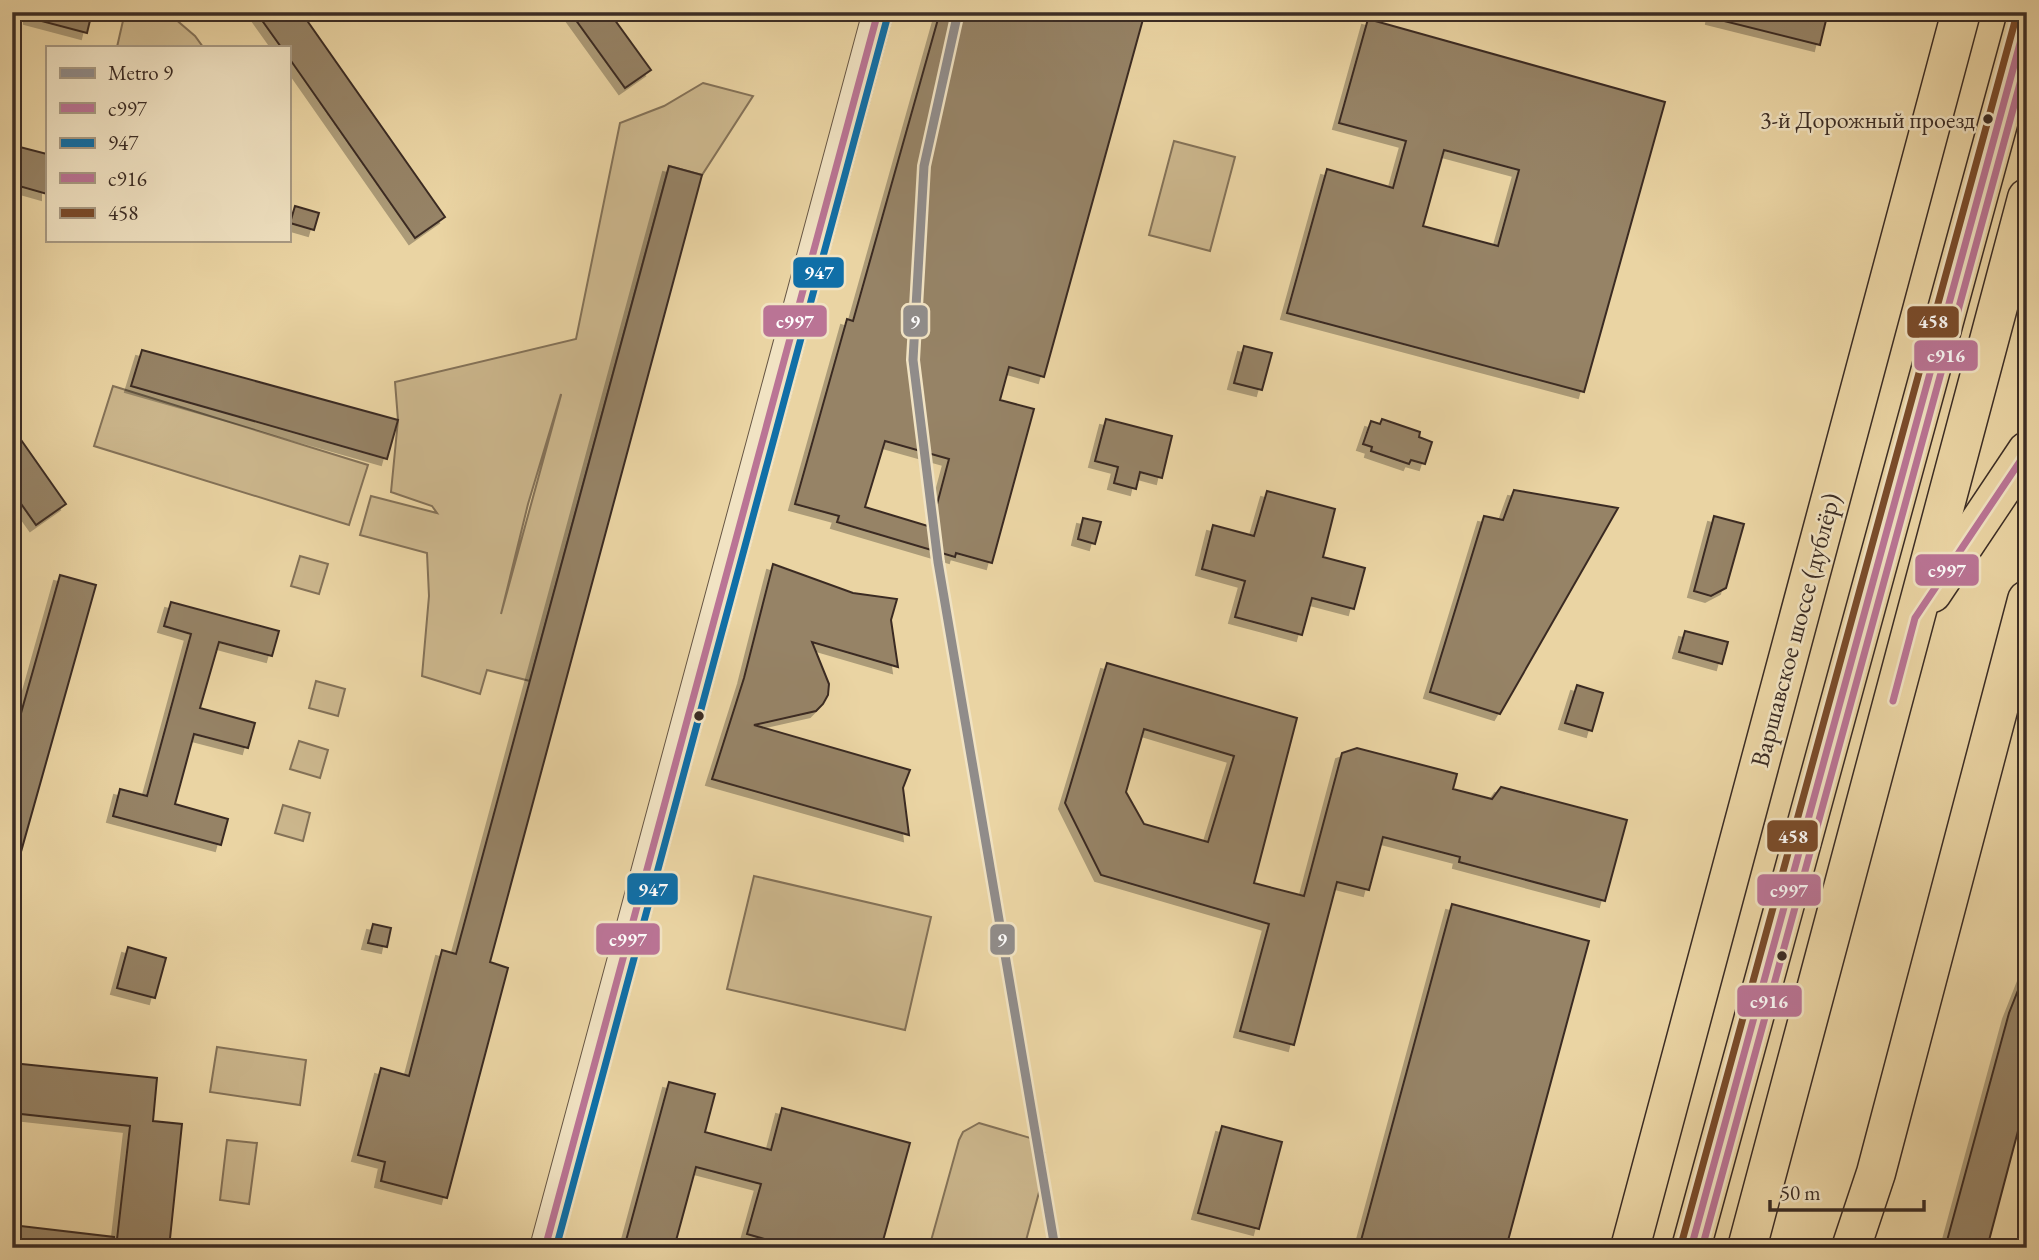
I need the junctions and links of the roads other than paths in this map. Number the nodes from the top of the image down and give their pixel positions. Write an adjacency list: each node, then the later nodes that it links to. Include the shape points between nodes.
1 (878, 12): 8 (street)
2 (1961, 12): 9 (main road, Варшавское шоссе (дублёр))
3 (2027, 17): 10 (main road)
4 (2027, 198): 7 (main road)
5 (2027, 451): 7 (main road)
6 (2027, 600): 12 (main road, via 1876,1173)
7 (1915, 618): 11 (main road)
8 (545, 1248)
9 (1630, 1248)
10 (1691, 1248)
11 (1747, 1248)
12 (1851, 1248)

